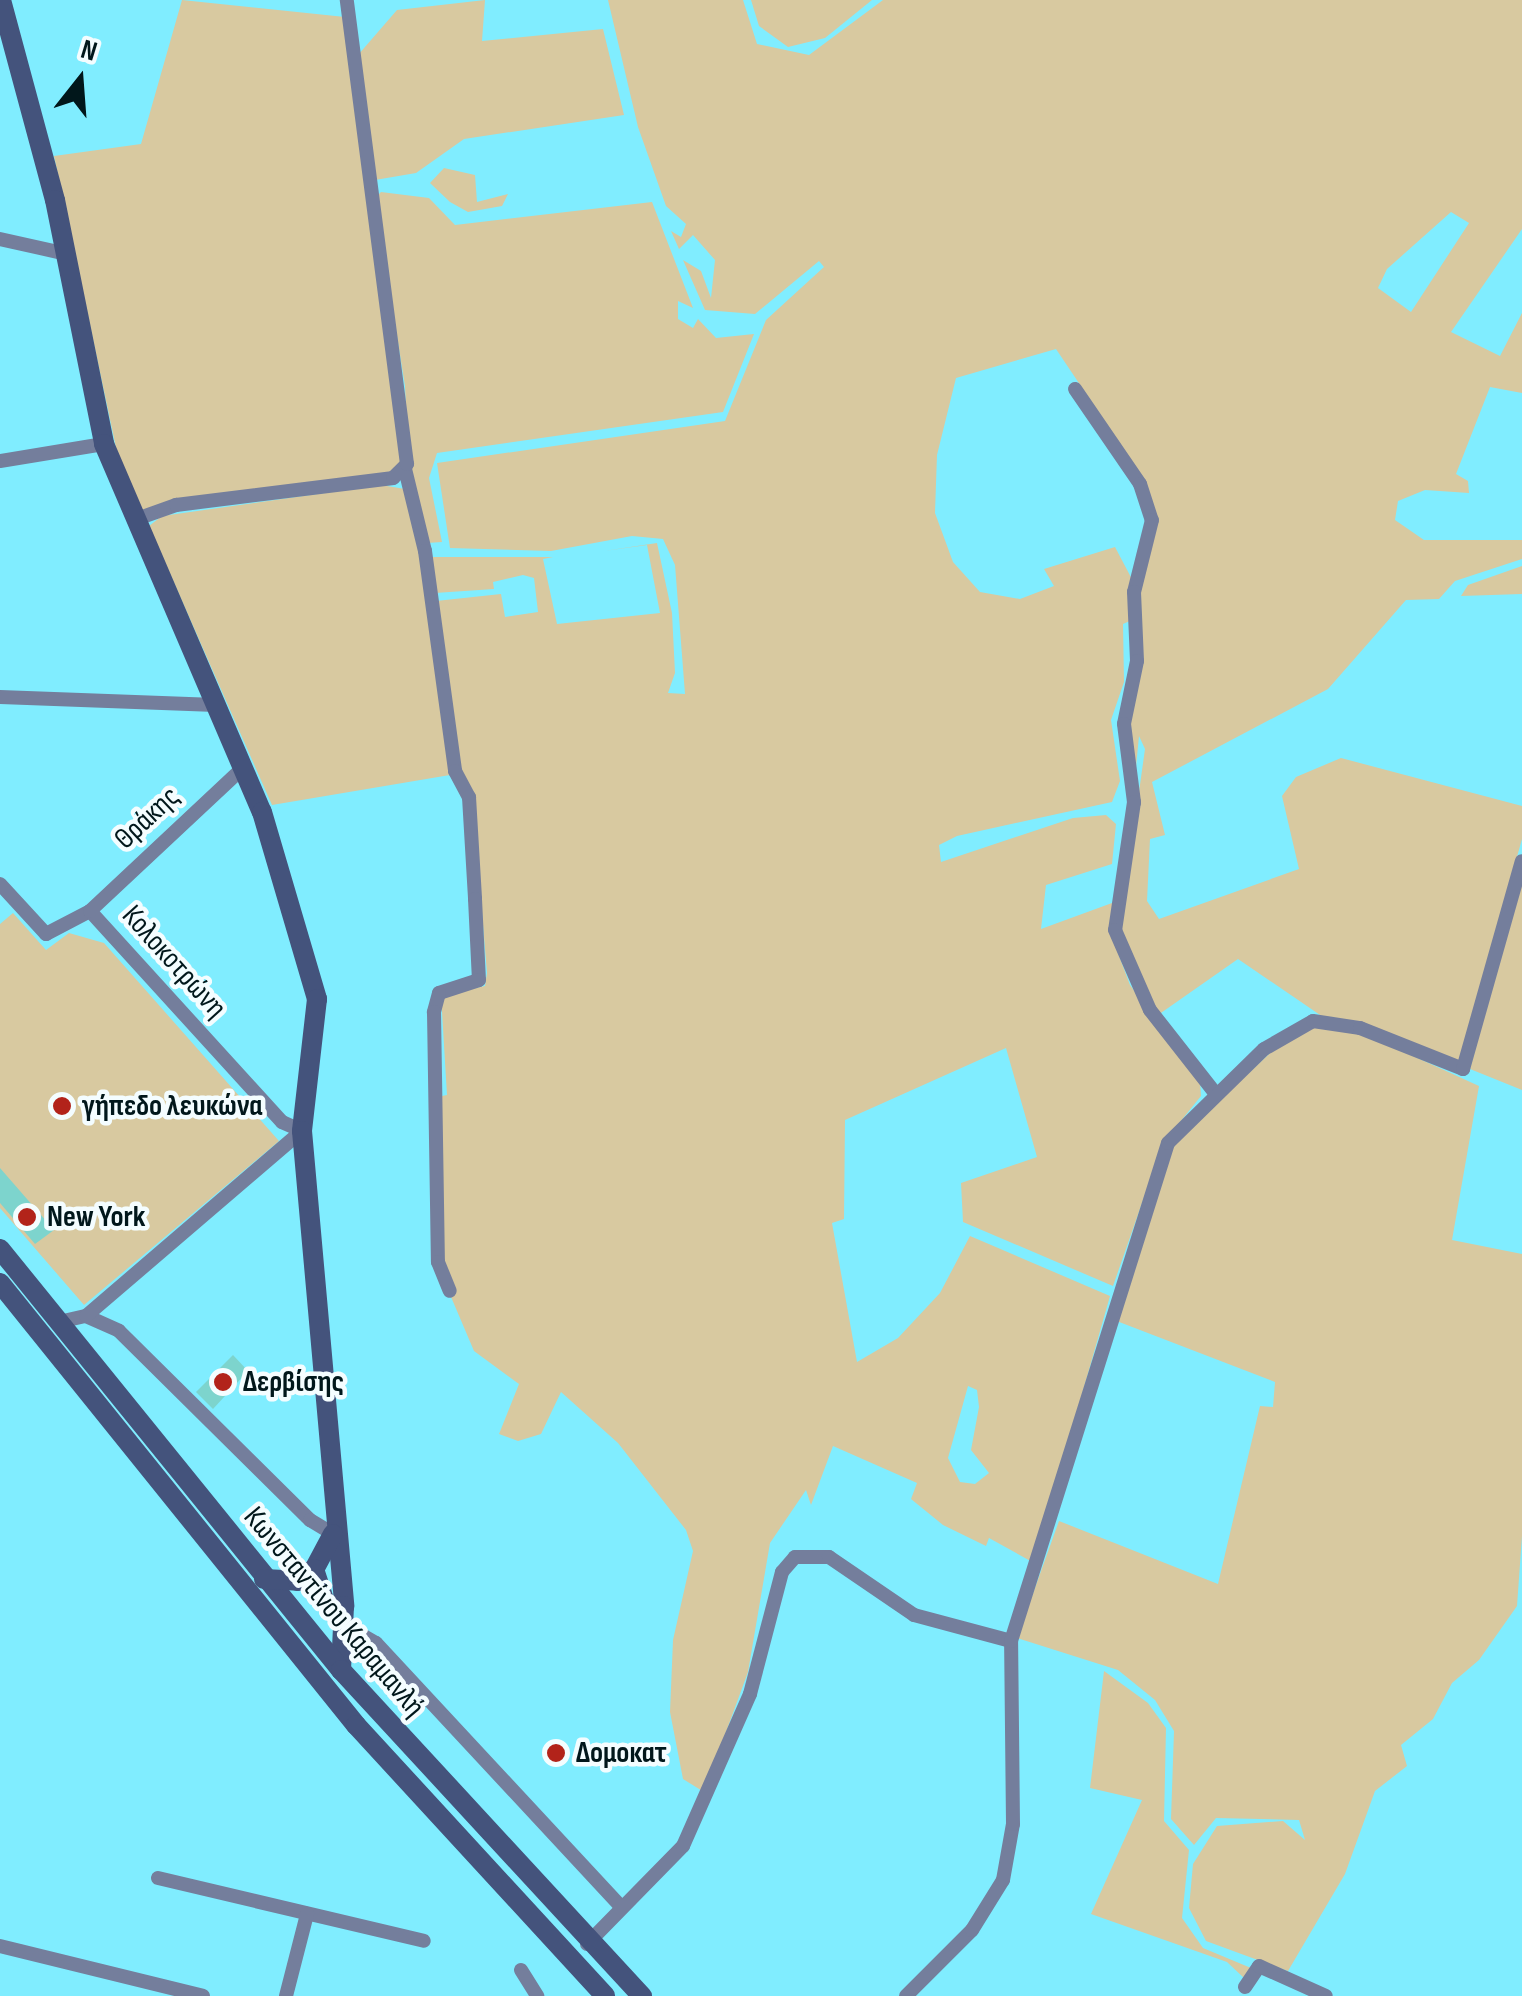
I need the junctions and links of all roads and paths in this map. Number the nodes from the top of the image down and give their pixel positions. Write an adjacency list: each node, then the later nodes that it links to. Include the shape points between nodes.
1 (347, 0): 8 (street, via 366,188 404,406)
2 (6, 8): 4 (main road)
3 (0, 239): 4 (street)
4 (67, 254): 6 (main road)
5 (1074, 389): 16 (street, via 1140,484 1152,520 1134,592 1136,661 1124,724 1134,802 1114,930 1150,1010)
6 (104, 444): 7 (street); 9 (main road)
7 (0, 461)
8 (405, 469): 9 (street, via 393,478 194,502); 20 (street, via 426,551 455,771 469,797 475,899 479,980 439,993 434,1012 438,1262)
9 (134, 520): 11 (main road)
10 (0, 697): 11 (street)
11 (216, 705): 12 (main road)
12 (243, 768): 15 (street, Θράκης); 17 (main road, via 317,998)
13 (1522, 861): 16 (street, via 1463,1069 1322,1020 1294,1028)
14 (0, 884): 15 (street, Κολοκοτρώνη, via 46,934)
15 (90, 911): 17 (street, Κολοκοτρώνη, via 282,1122)
16 (1215, 1093): 27 (street, via 1168,1143)
17 (302, 1131): 21 (street); 23 (main road)
18 (0, 1249): 19 (main road, Κωνσταντίνου Καραμανλή)
19 (9, 1290): 22 (main road, Κωνσταντίνου Καραμανλή); 40 (main road, Κωνσταντίνου Καραμανλή, via 356,1725)
20 (450, 1291)
21 (86, 1316): 22 (street); 23 (street, via 119,1331 310,1520)
22 (59, 1322): 25 (main road, Κωνσταντίνου Καραμανλή)
23 (333, 1534): 24 (main road); 26 (main road)
24 (314, 1569): 25 (main road, via 298,1581); 26 (main road, via 325,1603)
25 (264, 1578): 28 (main road, Κωνσταντίνου Καραμανλή)
26 (343, 1624): 28 (main road); 30 (street, via 380,1647)
27 (1011, 1641): 30 (street, via 914,1615 830,1557 796,1557 782,1572 750,1694 690,1831 671,1864); 42 (street, via 1013,1824 1003,1880 972,1930)
28 (341, 1670): 33 (main road, Κωνσταντίνου Καραμανλή)
29 (158, 1878): 31 (street)
30 (621, 1908): 33 (street)
31 (308, 1914): 32 (street); 38 (street)
32 (424, 1942)
33 (587, 1944): 41 (main road, Κωνσταντίνου Καραμανλή)
34 (0, 1946): 37 (street)
35 (522, 1970): 39 (street)
36 (1244, 1987): 43 (street, via 1259,1966)
37 (204, 1996)
38 (286, 1996)
39 (537, 1996)
40 (605, 1996)
41 (642, 1996)
42 (906, 1996)
43 (1326, 1996)

